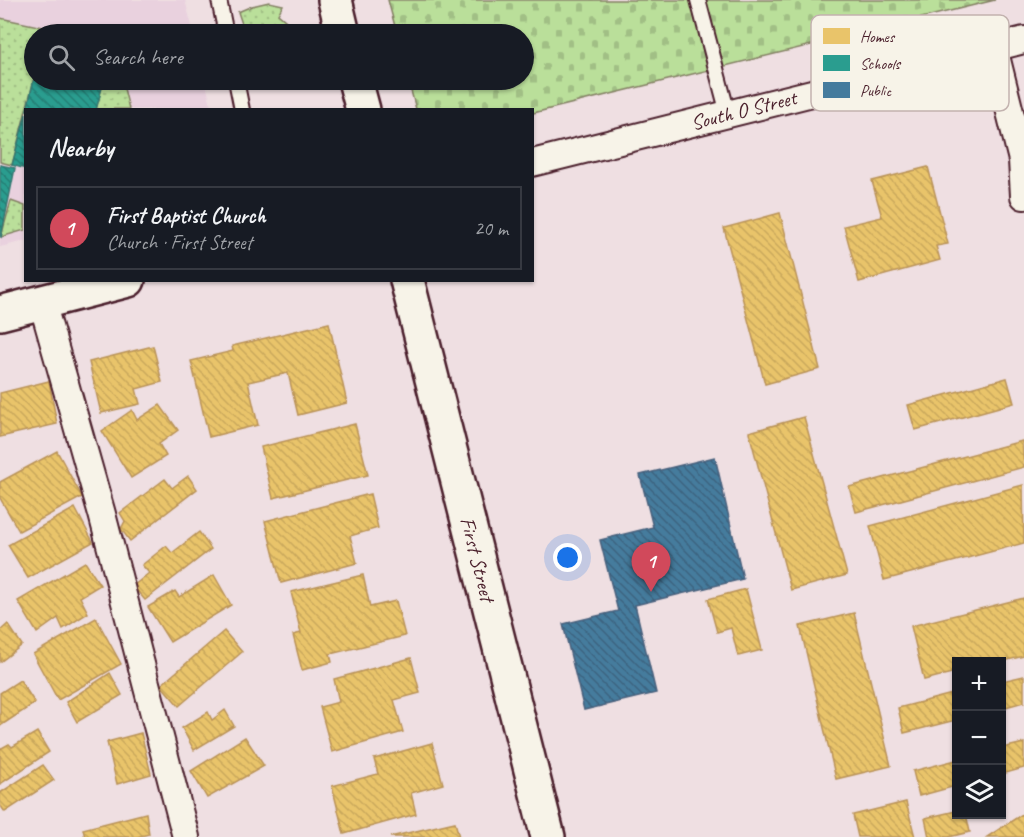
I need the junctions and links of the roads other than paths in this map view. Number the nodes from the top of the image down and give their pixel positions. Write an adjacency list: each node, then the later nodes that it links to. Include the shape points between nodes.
1 (219, 0): 4 (lane)
2 (334, 0): 5 (street)
3 (698, 0): 14 (lane)
4 (224, 24)
5 (340, 24)
6 (1024, 40): 7 (street, South O Street)
7 (1009, 44)
8 (238, 90): 11 (lane)
9 (358, 90): 12 (street)
10 (811, 93): 14 (street, South O Street)
11 (242, 108)
12 (362, 108)
13 (1009, 108): 16 (street, via 1022,160)
14 (728, 114): 15 (street, South O Street)
15 (534, 162)
16 (1024, 196)
17 (120, 282): 19 (street)
18 (408, 282): 22 (street, First Street)
19 (42, 302): 20 (street); 21 (street)
20 (0, 313)
21 (186, 837)
22 (548, 837)

